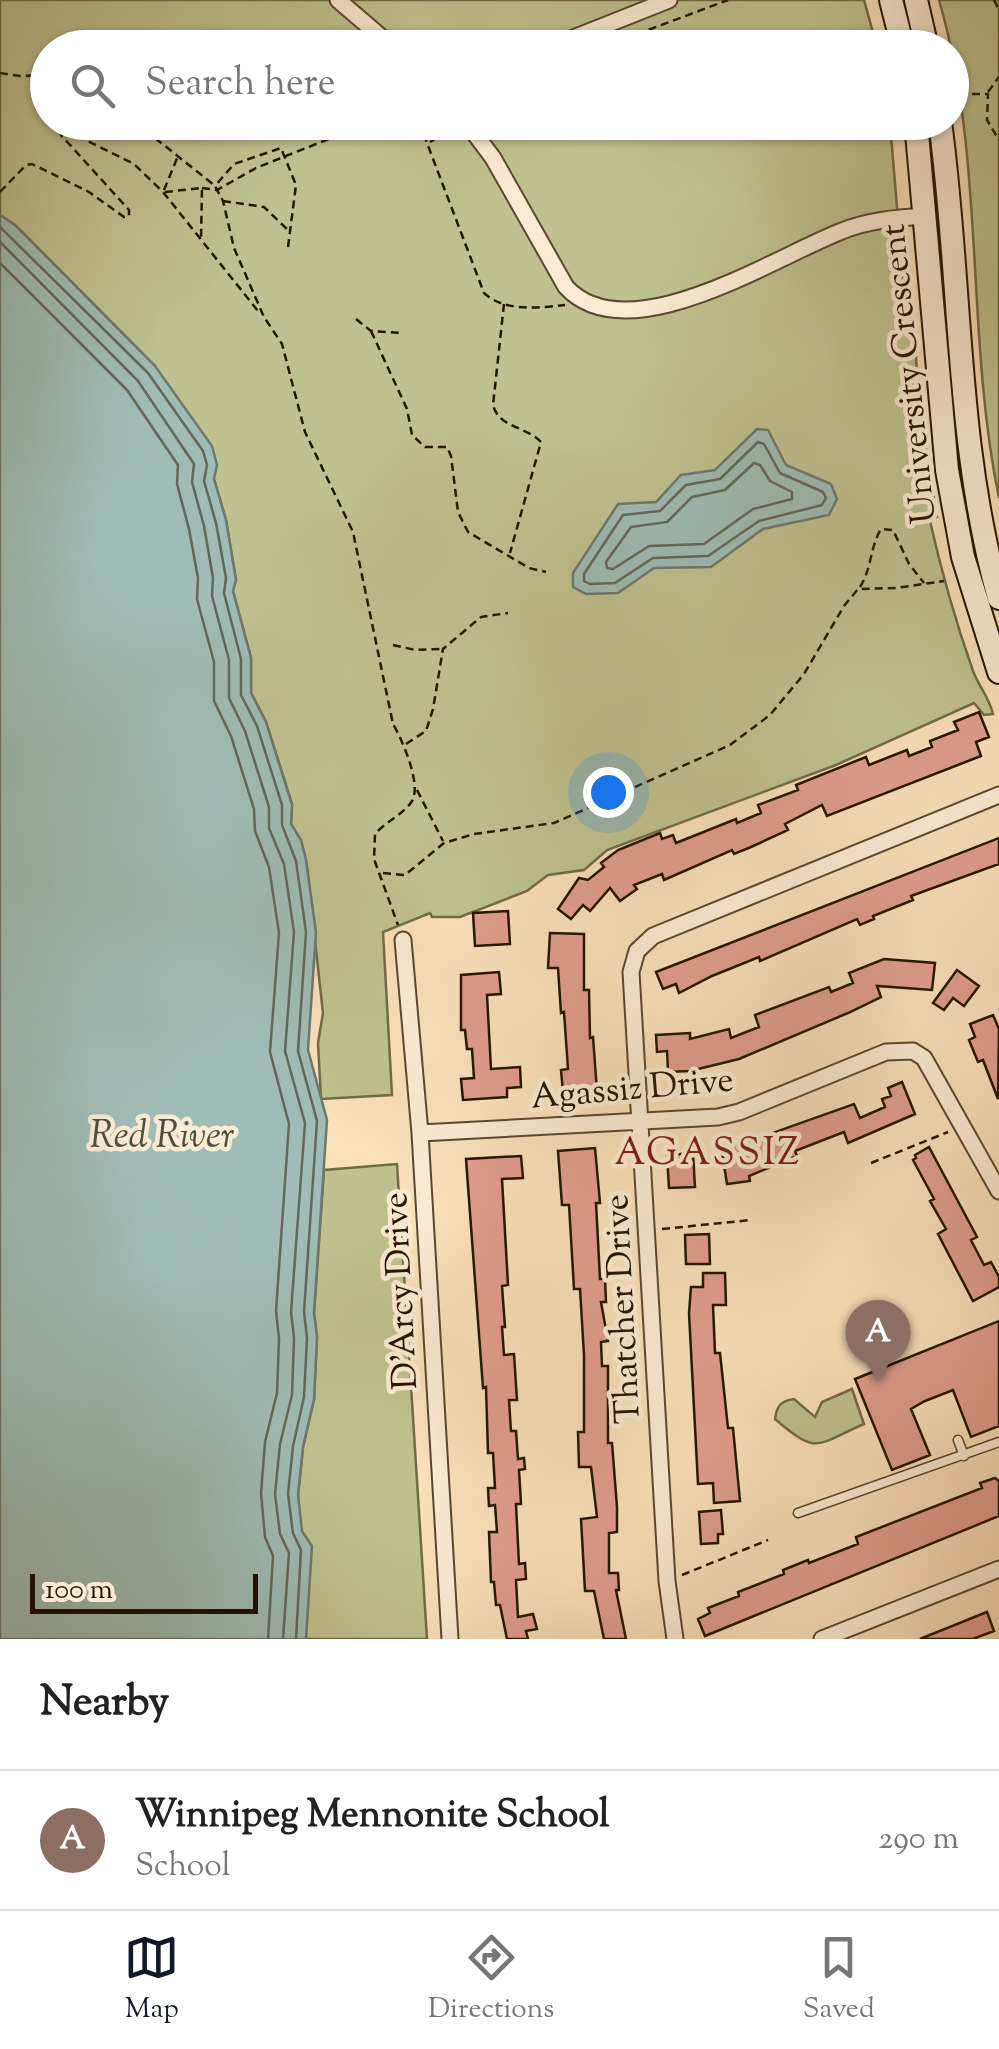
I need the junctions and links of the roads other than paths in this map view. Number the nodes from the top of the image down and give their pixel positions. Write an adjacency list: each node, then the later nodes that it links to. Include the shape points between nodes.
1 (338, 0): 5 (street)
2 (669, 0): 6 (street)
3 (891, 0): 7 (main road)
4 (916, 0): 8 (main road)
5 (373, 30)
6 (593, 30)
7 (898, 30)
8 (923, 30)
9 (480, 140): 12 (street, via 558,275 581,300 618,309 660,307 842,231)
10 (918, 140): 12 (main road, University Crescent)
11 (942, 140): 13 (main road, University Crescent, via 969,460)
12 (925, 216): 14 (main road, University Crescent, via 950,492)
13 (999, 598)
14 (999, 672)
15 (999, 795): 17 (street, Thatcher Drive, via 653,936 636,951 631,972)
16 (403, 940): 18 (street, D'Arcy Drive)
17 (642, 1122): 18 (street, Agassiz Drive); 19 (street, Agassiz Drive, via 739,1112 900,1049 924,1058); 26 (street, Thatcher Drive)
18 (420, 1134): 25 (street, D'Arcy Drive)
19 (999, 1191)
20 (958, 1440): 22 (lane)
21 (999, 1442): 22 (lane)
22 (964, 1456): 23 (lane)
23 (798, 1513)
24 (999, 1569): 27 (street)
25 (450, 1639)
26 (675, 1639)
27 (822, 1639)

